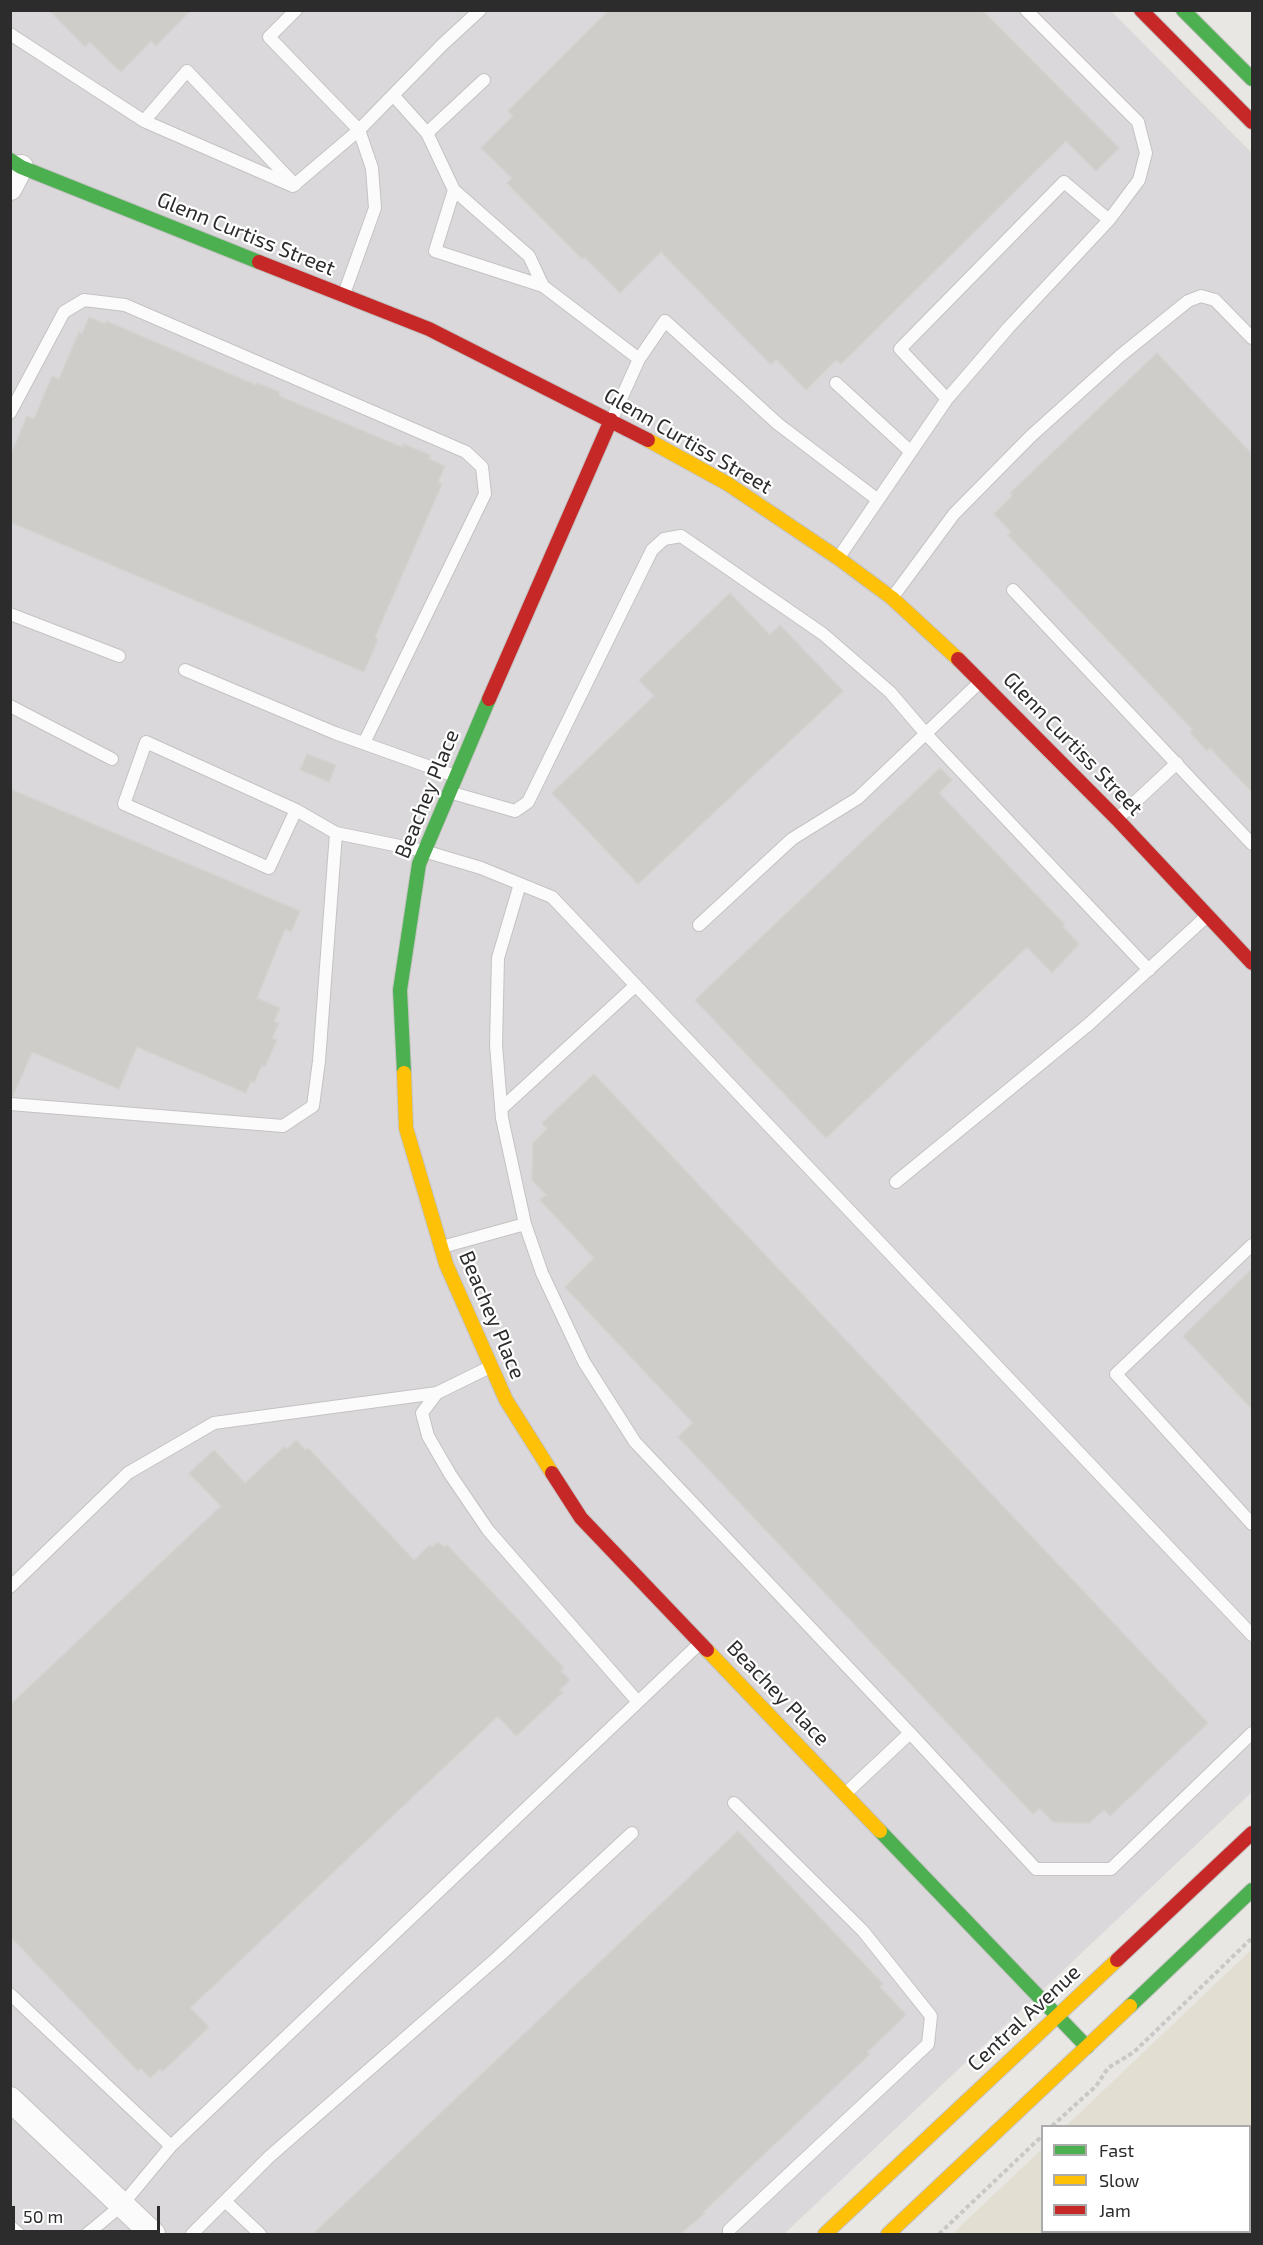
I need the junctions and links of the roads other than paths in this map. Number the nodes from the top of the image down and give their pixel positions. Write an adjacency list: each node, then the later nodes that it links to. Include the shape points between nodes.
1 (296, 10): 12 (lane, via 269,37)
2 (480, 10): 9 (lane)
3 (1026, 10): 17 (lane, via 1138,122 1146,153 1139,180)
4 (1142, 10): 11 (street)
5 (1183, 10): 7 (street)
6 (10, 34): 10 (lane)
7 (1252, 79)
8 (484, 80): 13 (lane)
9 (393, 95): 12 (lane); 13 (lane)
10 (144, 122): 15 (lane); 15 (lane, via 187,70)
11 (1252, 122)
12 (359, 130): 15 (lane); 19 (lane, via 372,168 375,208)
13 (427, 133): 16 (lane)
14 (14, 172): 19 (street, Glenn Curtiss Street)
15 (295, 185)
16 (454, 190): 18 (lane, via 529,256); 18 (lane, via 435,251)
17 (1109, 220): 23 (lane); 23 (lane, via 1064,182 900,349)
18 (543, 286): 21 (lane)
19 (343, 295): 25 (street, Glenn Curtiss Street, via 429,328)
20 (1252, 338): 30 (lane, via 1215,300 1201,296 1188,301 1120,356 954,514)
21 (639, 359): 25 (lane); 27 (lane, via 665,321 778,424)
22 (836, 383): 26 (lane)
23 (947, 399): 26 (lane)
24 (10, 413): 37 (lane, via 64,312 84,300 125,305 466,452 482,467 485,495)
25 (611, 420): 28 (street, Glenn Curtiss Street, via 728,484); 40 (street, Beachey Place)
26 (911, 452): 27 (lane)
27 (878, 500): 28 (lane)
28 (838, 558): 30 (street, Glenn Curtiss Street)
29 (1013, 590): 39 (lane)
30 (892, 598): 34 (street, Glenn Curtiss Street)
31 (10, 614): 32 (lane)
32 (119, 656)
33 (185, 670): 37 (lane)
34 (982, 681): 36 (lane); 43 (street, Glenn Curtiss Street)
35 (10, 706): 38 (lane)
36 (926, 734): 41 (lane, via 890,692 823,634 681,536 664,539 652,550 528,802 515,811); 49 (lane, via 858,798 792,839); 51 (lane)
37 (364, 743): 40 (lane)
38 (112, 759)
39 (1177, 763): 43 (lane); 45 (lane)
40 (455, 776): 41 (street, Beachey Place)
41 (448, 792): 46 (street, Beachey Place)
42 (296, 810): 42 (lane, via 146,742 124,804 269,868); 44 (lane)
43 (1117, 819): 48 (street, Glenn Curtiss Street)
44 (336, 833): 46 (lane); 53 (lane, via 313,1106 283,1126)
45 (1252, 844)
46 (424, 851): 47 (lane); 58 (street, Beachey Place, via 400,990 405,1128)
47 (520, 884): 52 (lane, via 552,897); 54 (lane, via 498,958 496,1045)
48 (1208, 915): 50 (street, Glenn Curtiss Street); 51 (lane)
49 (699, 925)
50 (1252, 963)
51 (1149, 970): 55 (lane)
52 (636, 985): 54 (lane); 63 (lane)
53 (10, 1104)
54 (501, 1109): 56 (lane)
55 (896, 1182)
56 (525, 1224): 58 (lane); 66 (lane, via 542,1273 584,1362 635,1442)
57 (1252, 1245): 61 (lane, via 1116,1374)
58 (441, 1247): 59 (street, Beachey Place)
59 (491, 1366): 60 (lane); 64 (street, Beachey Place, via 506,1400 581,1518)
60 (437, 1393): 62 (lane, via 214,1423 128,1473); 65 (lane, via 422,1413 428,1436 450,1474 488,1530)
61 (1252, 1524)
62 (10, 1587)
63 (1252, 1635)
64 (700, 1642): 65 (lane); 68 (street, Beachey Place)
65 (638, 1702): 77 (lane)
66 (910, 1733): 67 (lane, via 1036,1869 1111,1869); 68 (lane)
67 (1252, 1733)
68 (845, 1794): 74 (street, Beachey Place)
69 (734, 1803): 86 (lane, via 864,1931 931,2016 928,2044 729,2230)
70 (632, 1833): 78 (lane, via 498,1957 269,2157)
71 (1252, 1833): 74 (street, Central Avenue)
72 (1252, 1890): 75 (street)
73 (10, 1994): 77 (lane)
74 (1057, 2015): 75 (street, Beachey Place); 87 (street, Central Avenue)
75 (1087, 2047): 88 (street)
76 (10, 2099): 79 (street)
77 (171, 2145): 79 (lane)
78 (225, 2201): 84 (lane); 85 (lane)
79 (122, 2205): 82 (lane); 83 (street)
80 (10, 2226): 81 (lane)
81 (19, 2235)
82 (87, 2235)
83 (153, 2235)
84 (192, 2235)
85 (260, 2235)
86 (729, 2235)
87 (825, 2235)
88 (888, 2235)

